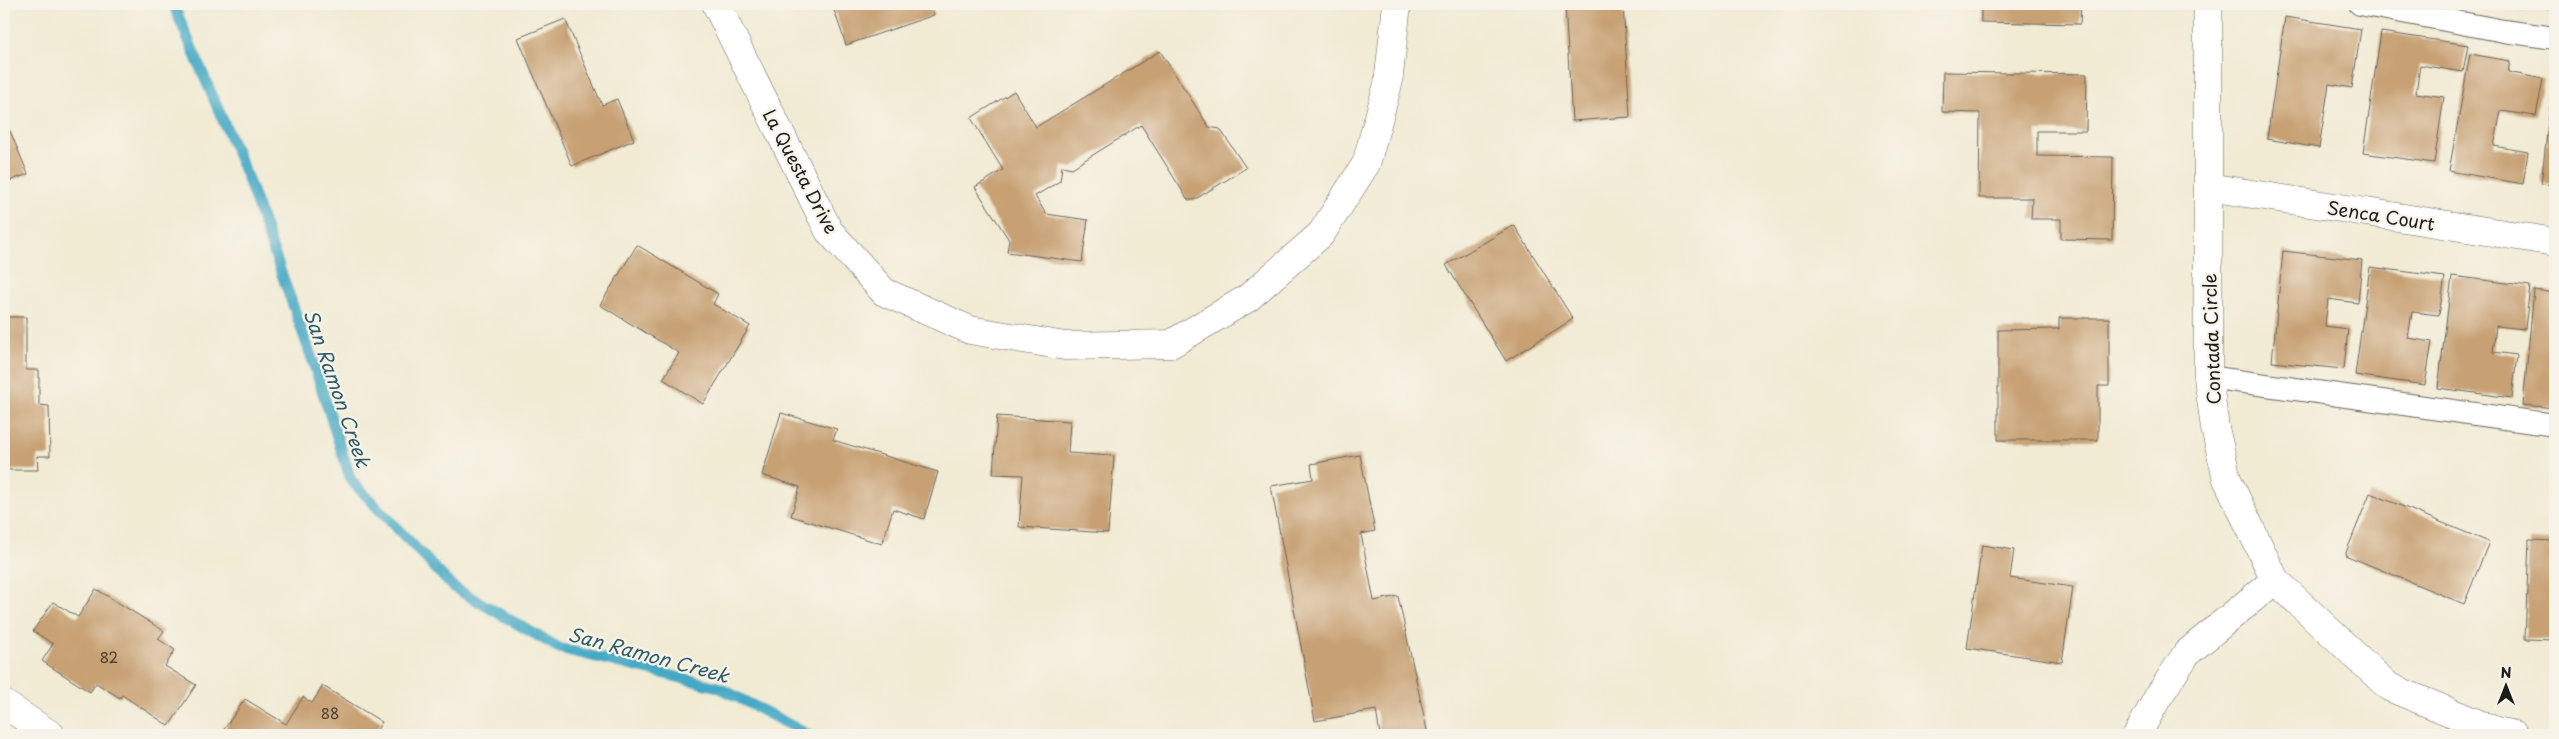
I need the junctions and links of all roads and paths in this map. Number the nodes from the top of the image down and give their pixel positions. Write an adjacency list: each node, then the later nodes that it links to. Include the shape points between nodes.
1 (716, 4): 2 (street, La Questa Drive, via 829,231 884,292 970,330 1065,346 1171,344 1248,298 1321,234 1366,164 1388,84)
2 (1397, 4)
3 (2208, 4): 6 (street, Contada Circle)
4 (2360, 4): 5 (lane)
5 (2555, 38)
6 (2208, 188): 7 (street, Senca Court); 8 (street, Contada Circle)
7 (2555, 242)
8 (2208, 377): 9 (lane); 10 (street, Contada Circle, via 2227,479)
9 (2555, 425)
10 (2275, 580): 13 (street, via 2187,653); 14 (street, Contada Circle, via 2389,687 2496,731)
11 (4, 704): 12 (street)
12 (51, 735)
13 (2137, 735)
14 (2515, 735)

